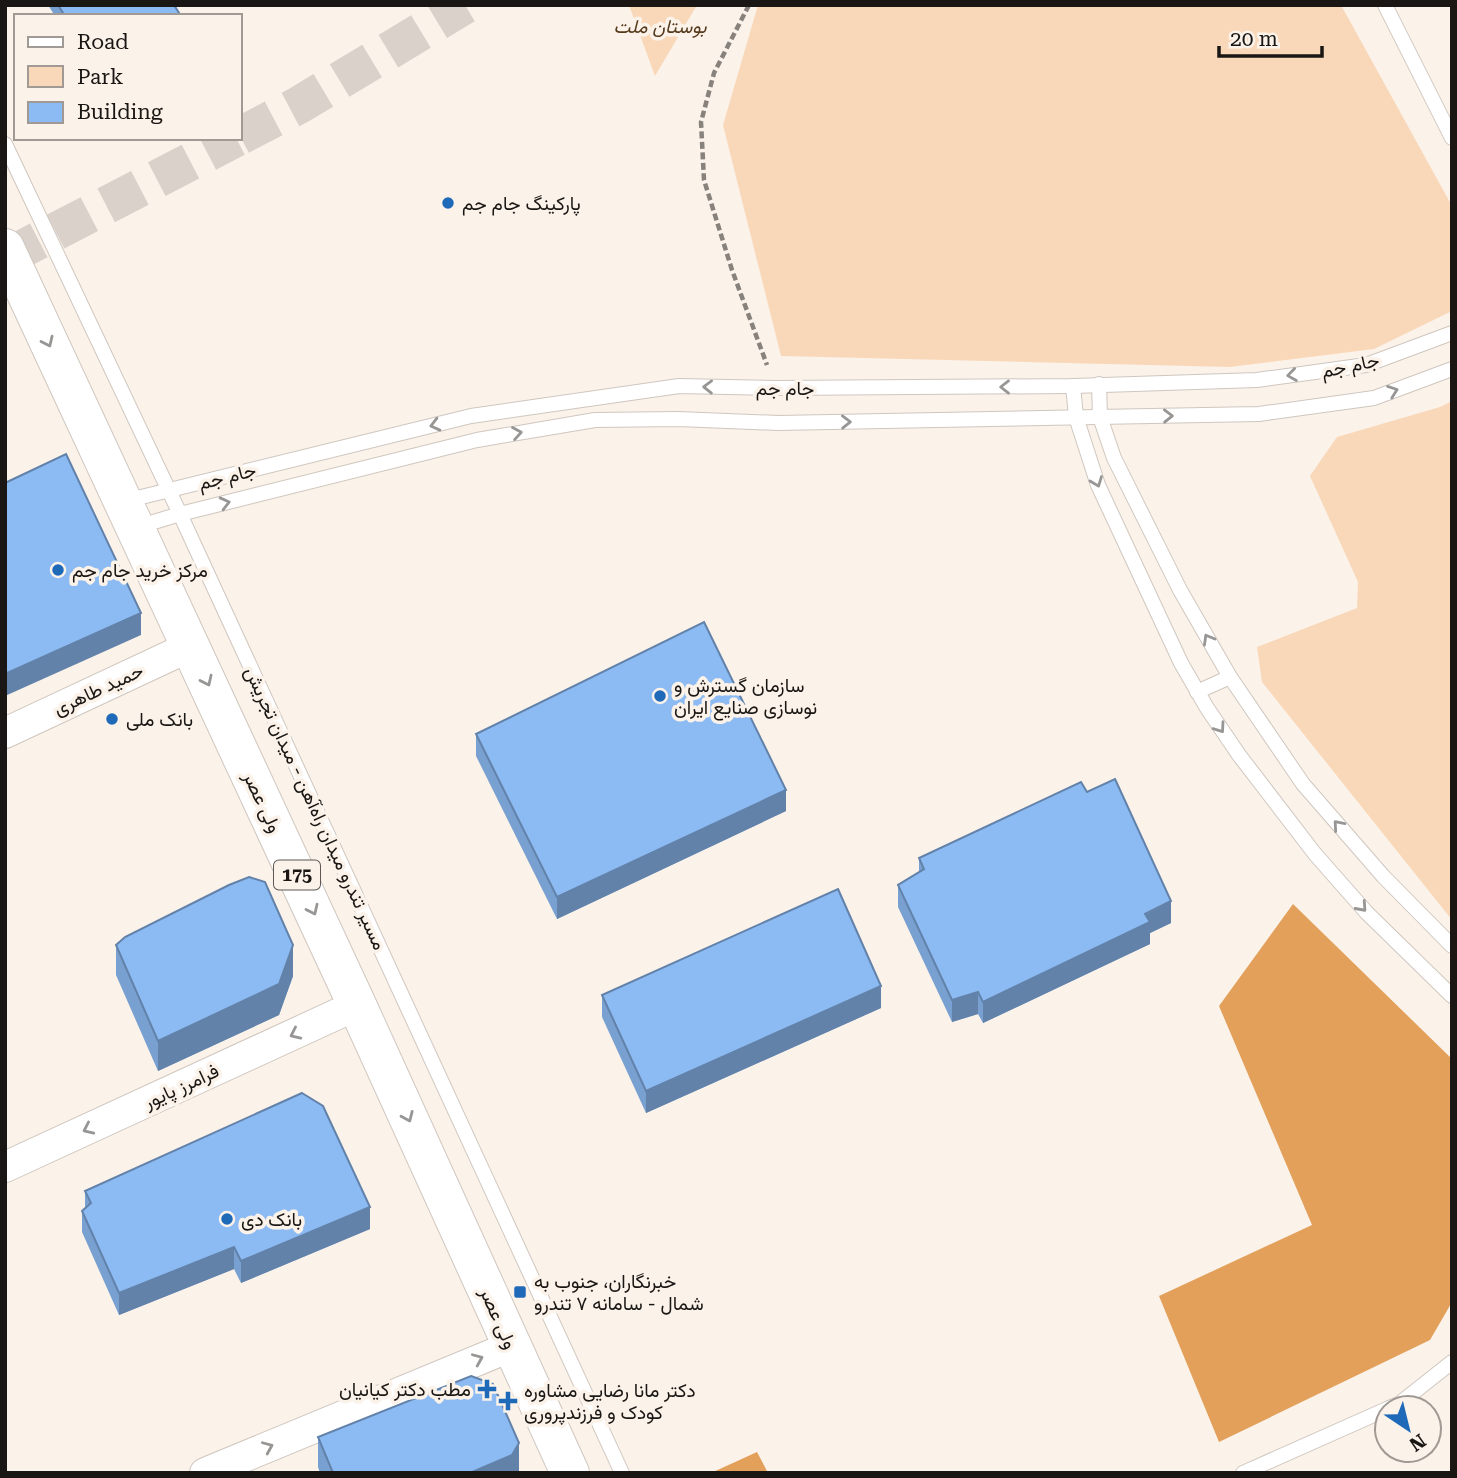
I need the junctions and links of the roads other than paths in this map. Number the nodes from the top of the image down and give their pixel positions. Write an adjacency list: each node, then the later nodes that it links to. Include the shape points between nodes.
1 (1385, 5): 2 (lane)
2 (1452, 138)
3 (5, 144): 13 (lane, مسیر تندرو میدان راه‌آهن - میدان تجریش)
4 (10, 272): 15 (main road, ولی عصر / 175, one-way to 15)
5 (1452, 333): 7 (lane, جام جم, one-way to 7, via 1366,365 1257,380)
6 (1452, 369): 11 (lane, جام جم, one-way to 6, via 1259,414 1374,398)
7 (1099, 384): 8 (lane, جام جم); 11 (lane)
8 (1073, 386): 9 (lane, جام جم, one-way to 9, via 679,386); 10 (lane)
9 (471, 416): 12 (lane); 13 (lane, جام جم, one-way to 13)
10 (1076, 417): 11 (lane, جام جم); 12 (lane, جام جم, one-way to 10, via 595,420 778,423); 18 (lane, one-way to 18, via 1098,485)
11 (1100, 417): 17 (lane, one-way to 11, via 1168,566 1114,458)
12 (477, 440): 14 (lane, جام جم, one-way to 12)
13 (169, 491): 14 (lane, مسیر تندرو میدان راه‌آهن - میدان تجریش); 15 (lane, جام جم)
14 (180, 514): 15 (lane, جام جم); 30 (lane, مسیر تندرو میدان راه‌آهن - میدان تجریش)
15 (129, 515): 16 (main road, ولی عصر / 175)
16 (191, 646): 19 (street, حمید طاهری); 22 (main road, ولی عصر / 175, one-way to 22)
17 (1230, 677): 18 (lane); 20 (lane, one-way to 17, via 1303,784)
18 (1197, 692): 21 (lane, one-way to 21, via 1315,854 1367,913)
19 (5, 733)
20 (1452, 946)
21 (1452, 996)
22 (357, 1005): 23 (street, فرامرز پایور, one-way to 23); 24 (main road, ولی عصر / 175, one-way to 24)
23 (5, 1167)
24 (512, 1346): 28 (street, one-way to 24); 29 (main road, ولی عصر / 175)
25 (1452, 1362): 26 (lane)
26 (1411, 1394)
27 (1373, 1415): 31 (lane)
28 (205, 1473)
29 (570, 1473)
30 (622, 1473)
31 (1243, 1473)

